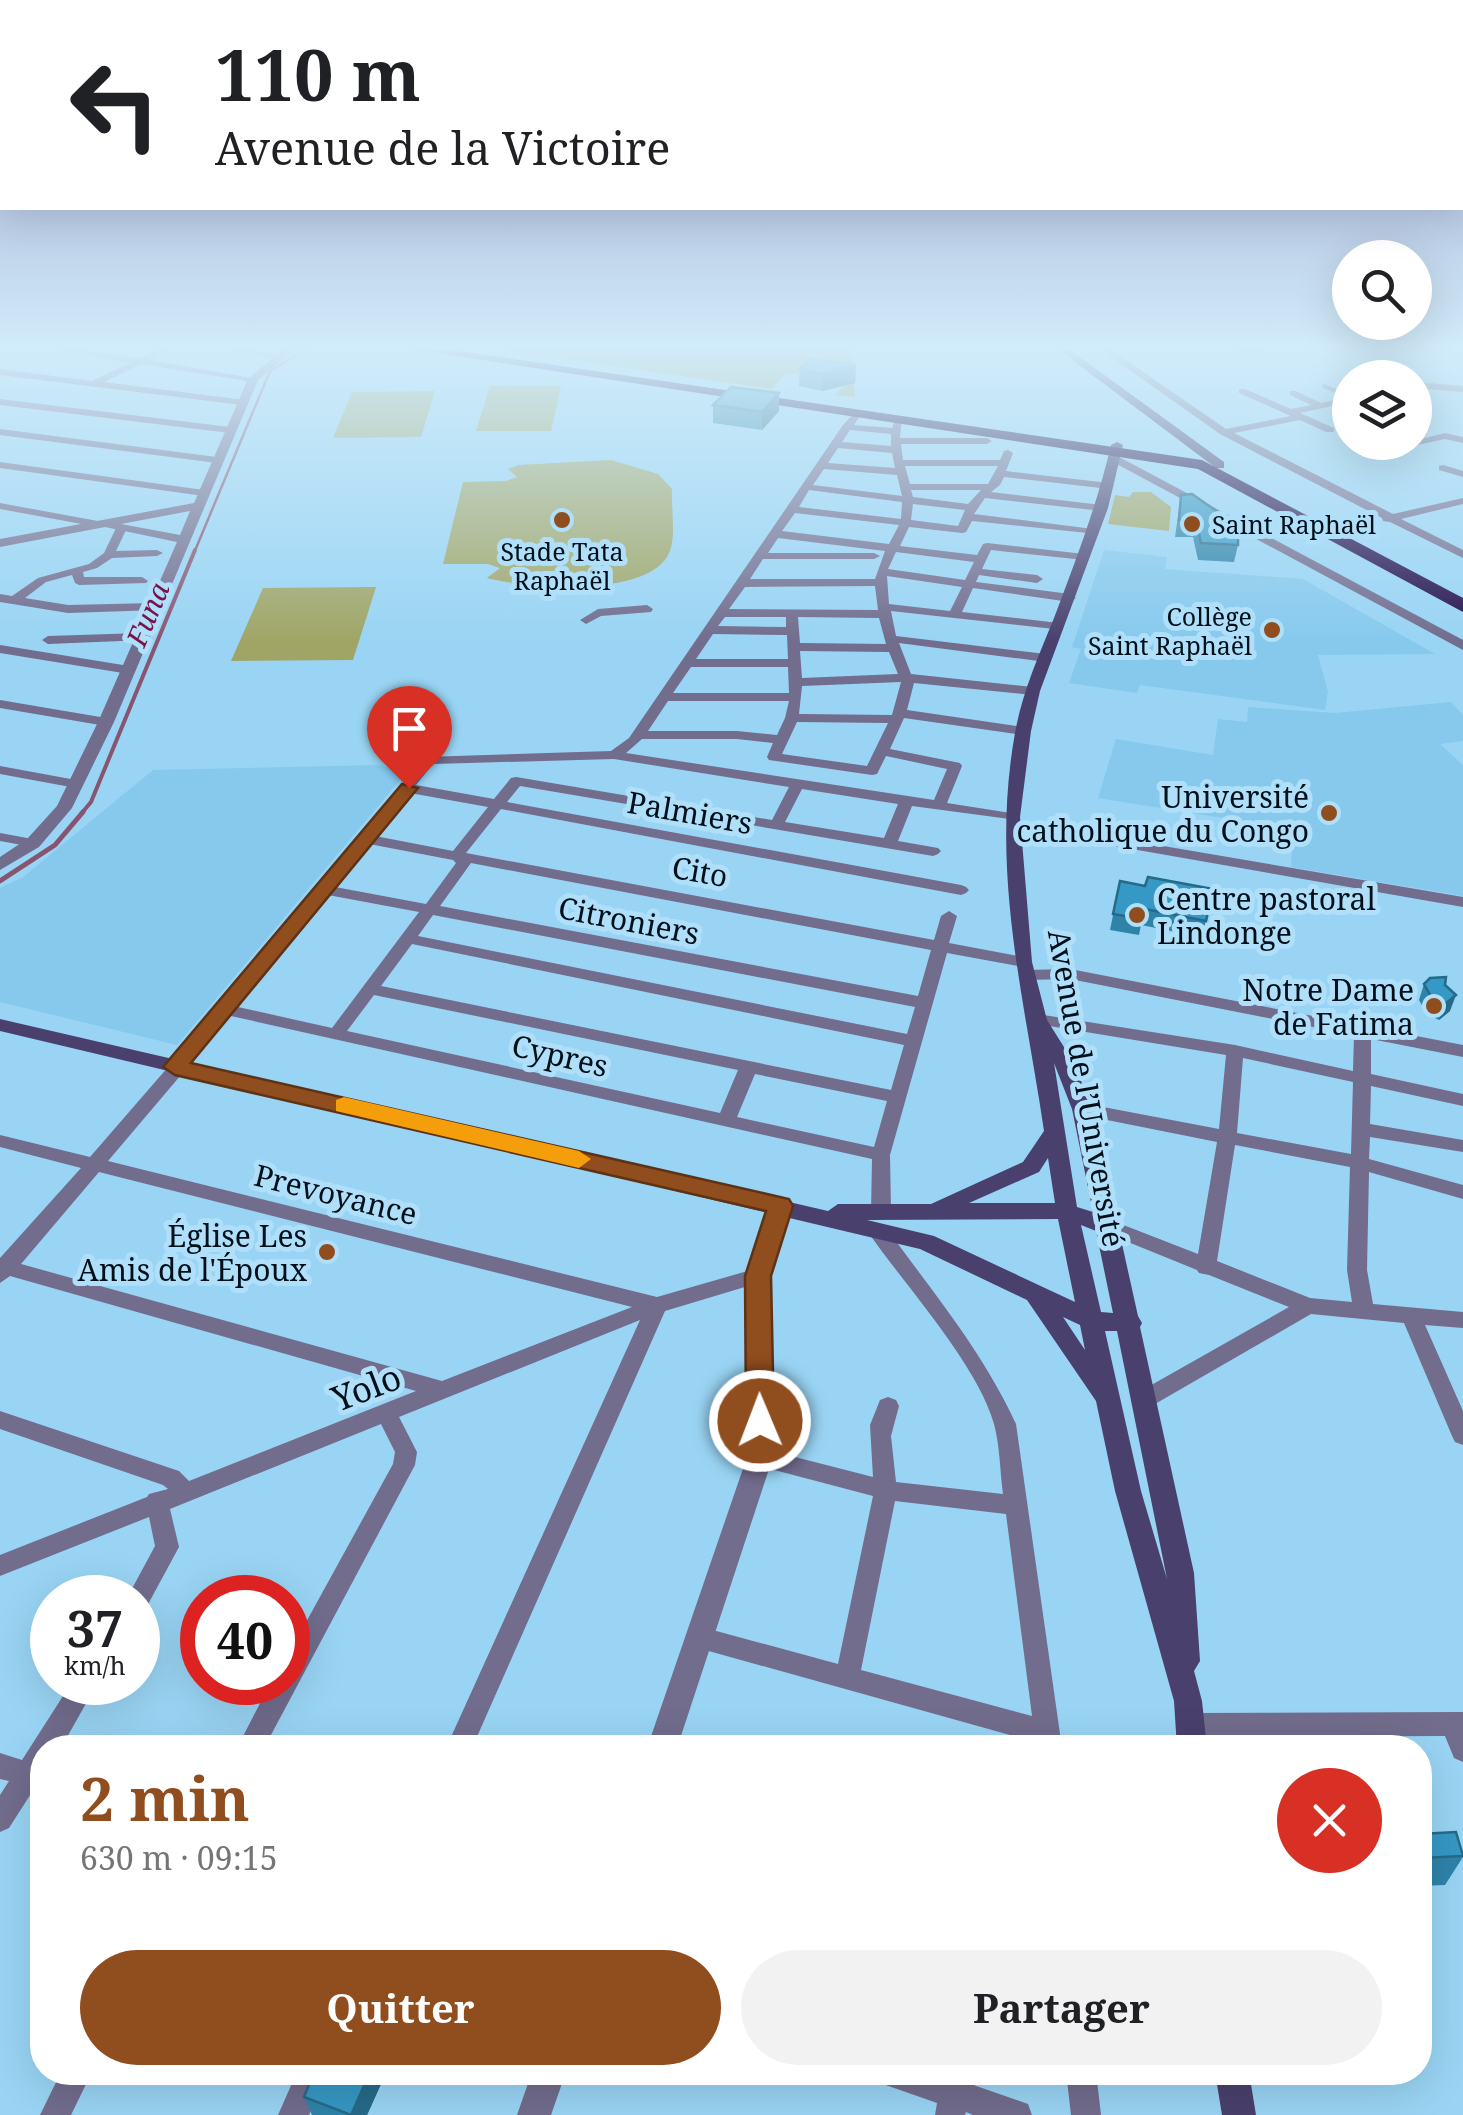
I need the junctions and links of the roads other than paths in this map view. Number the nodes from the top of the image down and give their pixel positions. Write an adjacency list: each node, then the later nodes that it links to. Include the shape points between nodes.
1 (836, 445): 20 (street)
2 (106, 446): 16 (street)
3 (223, 446): 16 (street)
4 (879, 446): 5 (street)
5 (898, 446): 6 (highway); 18 (street); 20 (street); 26 (street)
6 (901, 446)
7 (992, 446): 18 (street)
8 (1063, 446): 14 (highway)
9 (1076, 446): 14 (highway)
10 (1166, 446): 15 (highway)
11 (1183, 446): 17 (main road)
12 (1185, 446): 17 (main road)
13 (1250, 446): 34 (street)
14 (1117, 452): 15 (highway); 23 (main road, Avenue de l’Université); 73 (street)
15 (1154, 454): 17 (highway)
16 (217, 460): 27 (street)
17 (1206, 462): 56 (highway); 59 (highway)
18 (1000, 463): 23 (street); 25 (street)
19 (0, 465): 27 (street)
20 (821, 466): 24 (street)
21 (1443, 468): 22 (street)
22 (1463, 474)
23 (1109, 486): 30 (main road, Avenue de l’Université)
24 (807, 487): 26 (street); 31 (street)
25 (986, 490): 26 (street); 30 (street); 32 (street)
26 (906, 494): 32 (street); 37 (street)
27 (201, 500): 36 (street); 38 (street)
28 (1463, 501): 34 (street)
29 (0, 506): 33 (street)
30 (1102, 508): 39 (main road, Avenue de l’Université)
31 (792, 509): 37 (street); 40 (street)
32 (971, 512): 37 (street, via 962,530); 39 (street)
33 (45, 513): 35 (street); 38 (street)
34 (1388, 519): 46 (street)
35 (98, 524): 38 (street); 42 (street)
36 (186, 524): 38 (street); 41 (street)
37 (907, 524): 43 (street)
38 (126, 526): 41 (street); 45 (street)
39 (1093, 532): 48 (main road, Avenue de l’Université)
40 (775, 534): 43 (street); 47 (street)
41 (185, 540): 60 (street)
42 (0, 543)
43 (892, 552): 47 (street); 49 (street); 51 (street)
44 (157, 553): 45 (street)
45 (109, 555): 50 (street)
46 (1463, 555)
47 (761, 556): 54 (street)
48 (1084, 557): 49 (street, via 987,546); 57 (main road, Avenue de l’Université)
49 (977, 565): 52 (street); 55 (street)
50 (77, 572): 53 (street, via 79,581); 58 (street, via 42,580)
51 (881, 577): 54 (street); 55 (street); 62 (street)
52 (1037, 579)
53 (142, 581)
54 (741, 584): 63 (street)
55 (968, 585): 57 (street); 65 (street)
56 (1463, 592)
57 (1070, 598): 67 (main road, Avenue de l’Université)
58 (7, 600): 60 (street, via 68,609)
59 (1463, 606)
60 (154, 607): 70 (street)
61 (647, 609): 66 (street)
62 (886, 611): 64 (street); 65 (street); 72 (street)
63 (722, 613): 64 (street); 68 (street)
64 (792, 614): 69 (street)
65 (955, 614): 67 (street)
66 (586, 620)
67 (1058, 627): 76 (main road, Avenue de l’Université)
68 (711, 630): 69 (street); 77 (street)
69 (792, 631): 74 (street)
70 (142, 637): 71 (street); 79 (street)
71 (48, 640)
72 (893, 643): 74 (street); 76 (street); 80 (street)
73 (1463, 646)
74 (793, 648): 78 (street)
75 (0, 649): 79 (street)
76 (1046, 658): 82 (main road, Avenue de l’Université)
77 (688, 662): 78 (street); 83 (street)
78 (794, 663): 81 (street)
79 (128, 670): 87 (street)
80 (906, 678): 81 (street); 82 (street); 86 (street)
81 (796, 690): 83 (street); 85 (street)
82 (1032, 691): 88 (main road, Avenue de l’Université)
83 (665, 696): 89 (street)
84 (0, 704): 87 (street)
85 (792, 718): 86 (street); 90 (street)
86 (895, 721): 88 (street); 91 (street)
87 (106, 722): 94 (street)
88 (1023, 732): 100 (main road, Avenue de l’Université)
89 (638, 735): 90 (street); 92 (street)
90 (781, 740): 91 (street, via 777,759 860,772 872,771)
91 (881, 751): 99 (street, via 955,766)
92 (614, 756): 95 (street); 96 (street, via 429,760)
93 (0, 770): 94 (street)
94 (76, 784): 105 (street)
95 (797, 785): 97 (street); 101 (street)
96 (409, 788): 98 (street, Palmiers); 103 (street)
97 (907, 800): 99 (street); 106 (street)
98 (498, 804): 101 (street, via 521,780); 108 (street); 111 (street, Palmiers)
99 (938, 805): 100 (street)
100 (1004, 816): 104 (main road, Avenue de l’Université)
101 (777, 824): 106 (street)
102 (0, 836): 105 (street)
103 (366, 839): 108 (street, Cito); 110 (street)
104 (1014, 839): 112 (street, via 1069,834); 117 (main road, Avenue de l’Université)
105 (33, 843): 109 (street)
106 (889, 844): 107 (street)
107 (933, 851)
108 (457, 855): 113 (street, via 464,863); 116 (street, Cito)
109 (0, 865)
110 (323, 889): 113 (street, Citroniers); 120 (street)
111 (961, 890)
112 (1463, 902)
113 (430, 911): 115 (street); 119 (street, Citroniers)
114 (949, 916): 116 (street)
115 (409, 939): 118 (street); 125 (street)
116 (942, 943): 117 (street, Cito); 119 (street)
117 (1024, 968): 121 (main road, Avenue de l’Université); 123 (street, Cito)
118 (372, 989): 124 (street); 128 (street)
119 (924, 1004): 125 (street)
120 (227, 1010): 124 (street, Cypres); 129 (street)
121 (1037, 1019): 127 (street); 133 (main road); 136 (main road, Avenue de l’Université)
122 (0, 1026): 129 (main road)
123 (1363, 1031): 126 (street, Cito); 130 (street)
124 (338, 1034): 134 (street, Cypres)
125 (913, 1040): 131 (street)
126 (1461, 1045)
127 (1235, 1051): 130 (street); 137 (street)
128 (749, 1066): 131 (street); 134 (street)
129 (175, 1067): 142 (street); 144 (main road)
130 (1362, 1078): 132 (street); 135 (street)
131 (897, 1097): 140 (street)
132 (1463, 1100)
133 (1082, 1108): 137 (street); 148 (main road)
134 (726, 1120): 140 (street, Cypres)
135 (1362, 1129): 139 (street); 141 (street)
136 (1054, 1131): 145 (main road, Avenue de l’Université); 146 (main road, via 1042,1155 1015,1177)
137 (1227, 1138): 141 (street); 149 (street)
138 (0, 1141): 142 (street, Prevoyance)
139 (1463, 1146)
140 (882, 1155): 147 (street)
141 (1361, 1163): 143 (street); 155 (street, via 1357,1270)
142 (92, 1164): 150 (street); 153 (street, Prevoyance)
143 (1463, 1192)
144 (791, 1208): 147 (main road); 151 (street)
145 (1067, 1212): 146 (main road); 148 (main road); 158 (main road, Avenue de l’Université)
146 (925, 1213): 147 (main road)
147 (879, 1221): 152 (main road); 171 (street, via 910,1280 990,1384)
148 (1108, 1226): 149 (street); 159 (main road)
149 (1206, 1268): 154 (street)
150 (2, 1269): 160 (street)
151 (758, 1276): 153 (street, Yolo); 167 (street)
152 (1036, 1296): 158 (main road); 164 (main road)
153 (657, 1305): 160 (street, Yolo); 183 (street)
154 (1308, 1306): 155 (street); 161 (street)
155 (1364, 1310): 156 (street)
156 (1410, 1313): 157 (street); 166 (street)
157 (1463, 1320)
158 (1093, 1321): 159 (main road); 164 (main road, Avenue de l’Université)
159 (1130, 1322): 161 (main road)
160 (446, 1390): 163 (street, Yolo)
161 (1146, 1398): 179 (main road, via 1180,1574)
162 (888, 1406): 169 (street, via 880,1436)
163 (387, 1415): 168 (street, Yolo); 174 (street, via 406,1452 404,1465)
164 (1113, 1417): 179 (main road, Avenue de l’Université)
165 (0, 1420): 168 (street, via 171,1478)
166 (1463, 1436)
167 (760, 1457): 169 (street); 175 (street)
168 (184, 1490): 170 (street, Yolo)
169 (886, 1490): 171 (street); 176 (street)
170 (157, 1501): 172 (street, Yolo); 173 (street, via 167,1547)
171 (1018, 1506): 186 (street)
172 (0, 1566)
173 (152, 1575)
174 (310, 1636)
175 (698, 1637): 176 (street); 184 (street)
176 (847, 1679): 185 (street)
177 (73, 1705): 181 (street)
178 (273, 1705): 182 (street)
179 (1191, 1725): 180 (street)
180 (1460, 1732)
181 (56, 1735)
182 (257, 1735)
183 (465, 1735)
184 (666, 1735)
185 (1032, 1735)
186 (1047, 1735)
187 (30, 1764): 188 (street)
188 (0, 1766)
189 (30, 1778): 190 (street)
190 (0, 1820)
191 (71, 2085): 198 (street)
192 (307, 2085): 199 (street)
193 (545, 2085): 200 (street)
194 (916, 2085): 197 (street)
195 (1083, 2085): 202 (street)
196 (1234, 2085): 203 (main road)
197 (952, 2105): 201 (street)
198 (55, 2115)
199 (293, 2115)
200 (534, 2115)
201 (1016, 2115)
202 (1086, 2115)
203 (1239, 2115)

